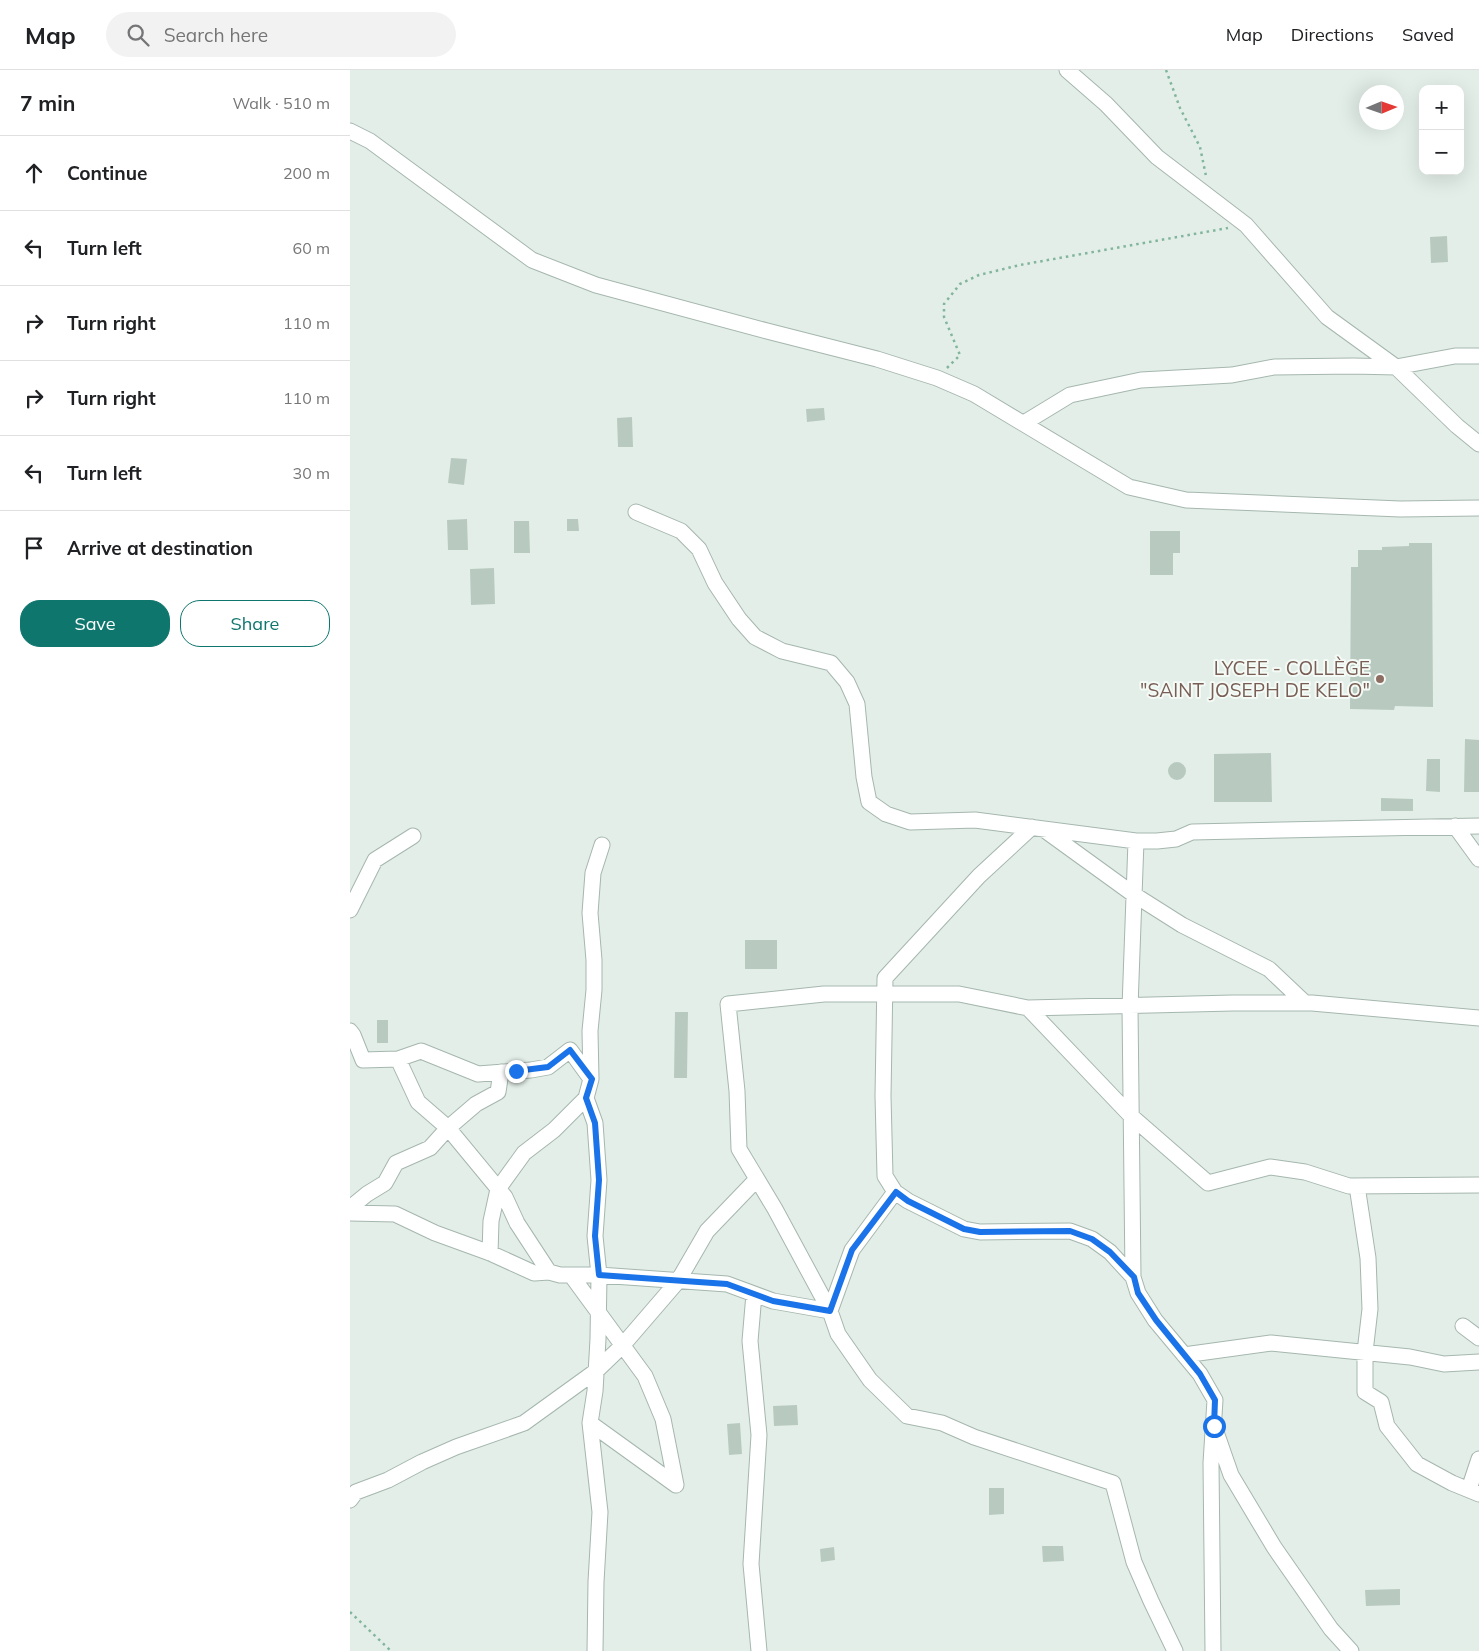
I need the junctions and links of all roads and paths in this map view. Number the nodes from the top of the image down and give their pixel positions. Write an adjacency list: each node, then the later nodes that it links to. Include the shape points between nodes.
1 (1067, 70): 4 (street, via 1157,156)
2 (1166, 70): 4 (path, via 1180,108 1200,147)
3 (350, 131): 8 (street, via 370,141 532,260 596,285 878,359)
4 (1210, 197): 5 (street)
5 (1246, 225): 7 (street, via 1327,317); 8 (path, via 1020,265 979,275 960,284 944,304 944,317 960,355)
6 (1479, 356): 7 (street, via 1455,356)
7 (1396, 367): 9 (street, via 1274,367 1232,375 1141,380 1070,395); 10 (street)
8 (937, 378): 9 (street, via 974,394)
9 (1024, 423): 11 (street, via 1129,487 1186,500 1400,509)
10 (1479, 444)
11 (1479, 508)
12 (636, 512): 15 (street, via 681,531 699,549 715,583 755,637 782,651 831,663 847,682 857,704 869,802 886,814 910,822 975,820)
13 (1455, 826): 14 (street); 17 (street, via 1192,832 1176,839); 19 (street)
14 (1479, 826)
15 (1037, 828): 17 (street); 20 (street); 22 (street, via 979,876 885,978)
16 (413, 836): 21 (street, via 375,860)
17 (1136, 840): 20 (street)
18 (602, 845): 30 (street, via 593,873 590,913 594,960 590,1031)
19 (1479, 859)
20 (1133, 894): 23 (street, via 1182,925 1269,969); 24 (street)
21 (350, 910)
22 (885, 994): 25 (street, via 959,994); 34 (street, via 824,994 728,1004 739,1149); 38 (street, via 885,1176)
23 (1304, 1003): 24 (street); 26 (street)
24 (1130, 1006): 25 (street); 32 (street)
25 (1028, 1008): 32 (street)
26 (1479, 1018)
27 (350, 1031): 28 (street, via 363,1060)
28 (398, 1059): 29 (street, via 422,1051 478,1074); 33 (street, via 418,1102)
29 (501, 1072): 30 (street, via 548,1067 570,1050); 33 (street, via 498,1092 476,1104)
30 (592, 1079): 31 (street)
31 (586, 1098): 37 (street, via 554,1130 524,1153); 44 (street, via 596,1132 599,1180 595,1236)
32 (1131, 1116): 36 (street, via 1208,1183 1270,1167 1305,1172); 45 (street)
33 (448, 1128): 37 (street); 39 (street, via 430,1148 396,1164 385,1182)
34 (757, 1179): 46 (street, via 707,1231); 48 (street)
35 (1479, 1185): 36 (street)
36 (1357, 1186): 53 (street, via 1368,1258 1370,1309)
37 (498, 1189): 41 (street, via 491,1221); 42 (street)
38 (896, 1192): 45 (street, via 964,1229 980,1232 1070,1231 1092,1239); 48 (street, via 852,1250)
39 (350, 1208)
40 (350, 1213): 41 (street, via 395,1214)
41 (490, 1254): 42 (street, via 534,1272)
42 (549, 1272): 43 (street)
43 (571, 1275): 44 (street); 49 (street)
44 (599, 1275): 46 (street); 49 (street)
45 (1134, 1277): 54 (street, via 1138,1293)
46 (678, 1281): 47 (street, via 727,1284); 52 (street)
47 (754, 1294): 48 (street, via 773,1301); 65 (street, via 750,1341 759,1435 751,1564)
48 (830, 1311): 66 (street, via 838,1334 870,1380 907,1416 942,1423 974,1437 1113,1483 1134,1562)
49 (598, 1312): 52 (street); 56 (street)
50 (1463, 1326): 51 (street)
51 (1479, 1338)
52 (622, 1346): 56 (street); 57 (street, via 645,1376 663,1419 676,1485)
53 (1365, 1352): 54 (street, via 1271,1343); 55 (street, via 1444,1364); 60 (street, via 1365,1392 1381,1402 1387,1426 1417,1464)
54 (1184, 1355): 58 (street, via 1215,1400)
55 (1479, 1362)
56 (596, 1371): 57 (street); 61 (street, via 524,1423 456,1446 356,1492)
57 (590, 1423): 64 (street, via 600,1512)
58 (1214, 1426): 67 (street, via 1211,1463); 68 (street, via 1231,1475 1274,1547 1331,1629)
59 (1479, 1459): 60 (street)
60 (1474, 1491)
61 (350, 1500)
62 (350, 1612): 63 (path)
63 (392, 1651)
64 (595, 1651)
65 (759, 1651)
66 (1175, 1651)
67 (1213, 1651)
68 (1352, 1651)

